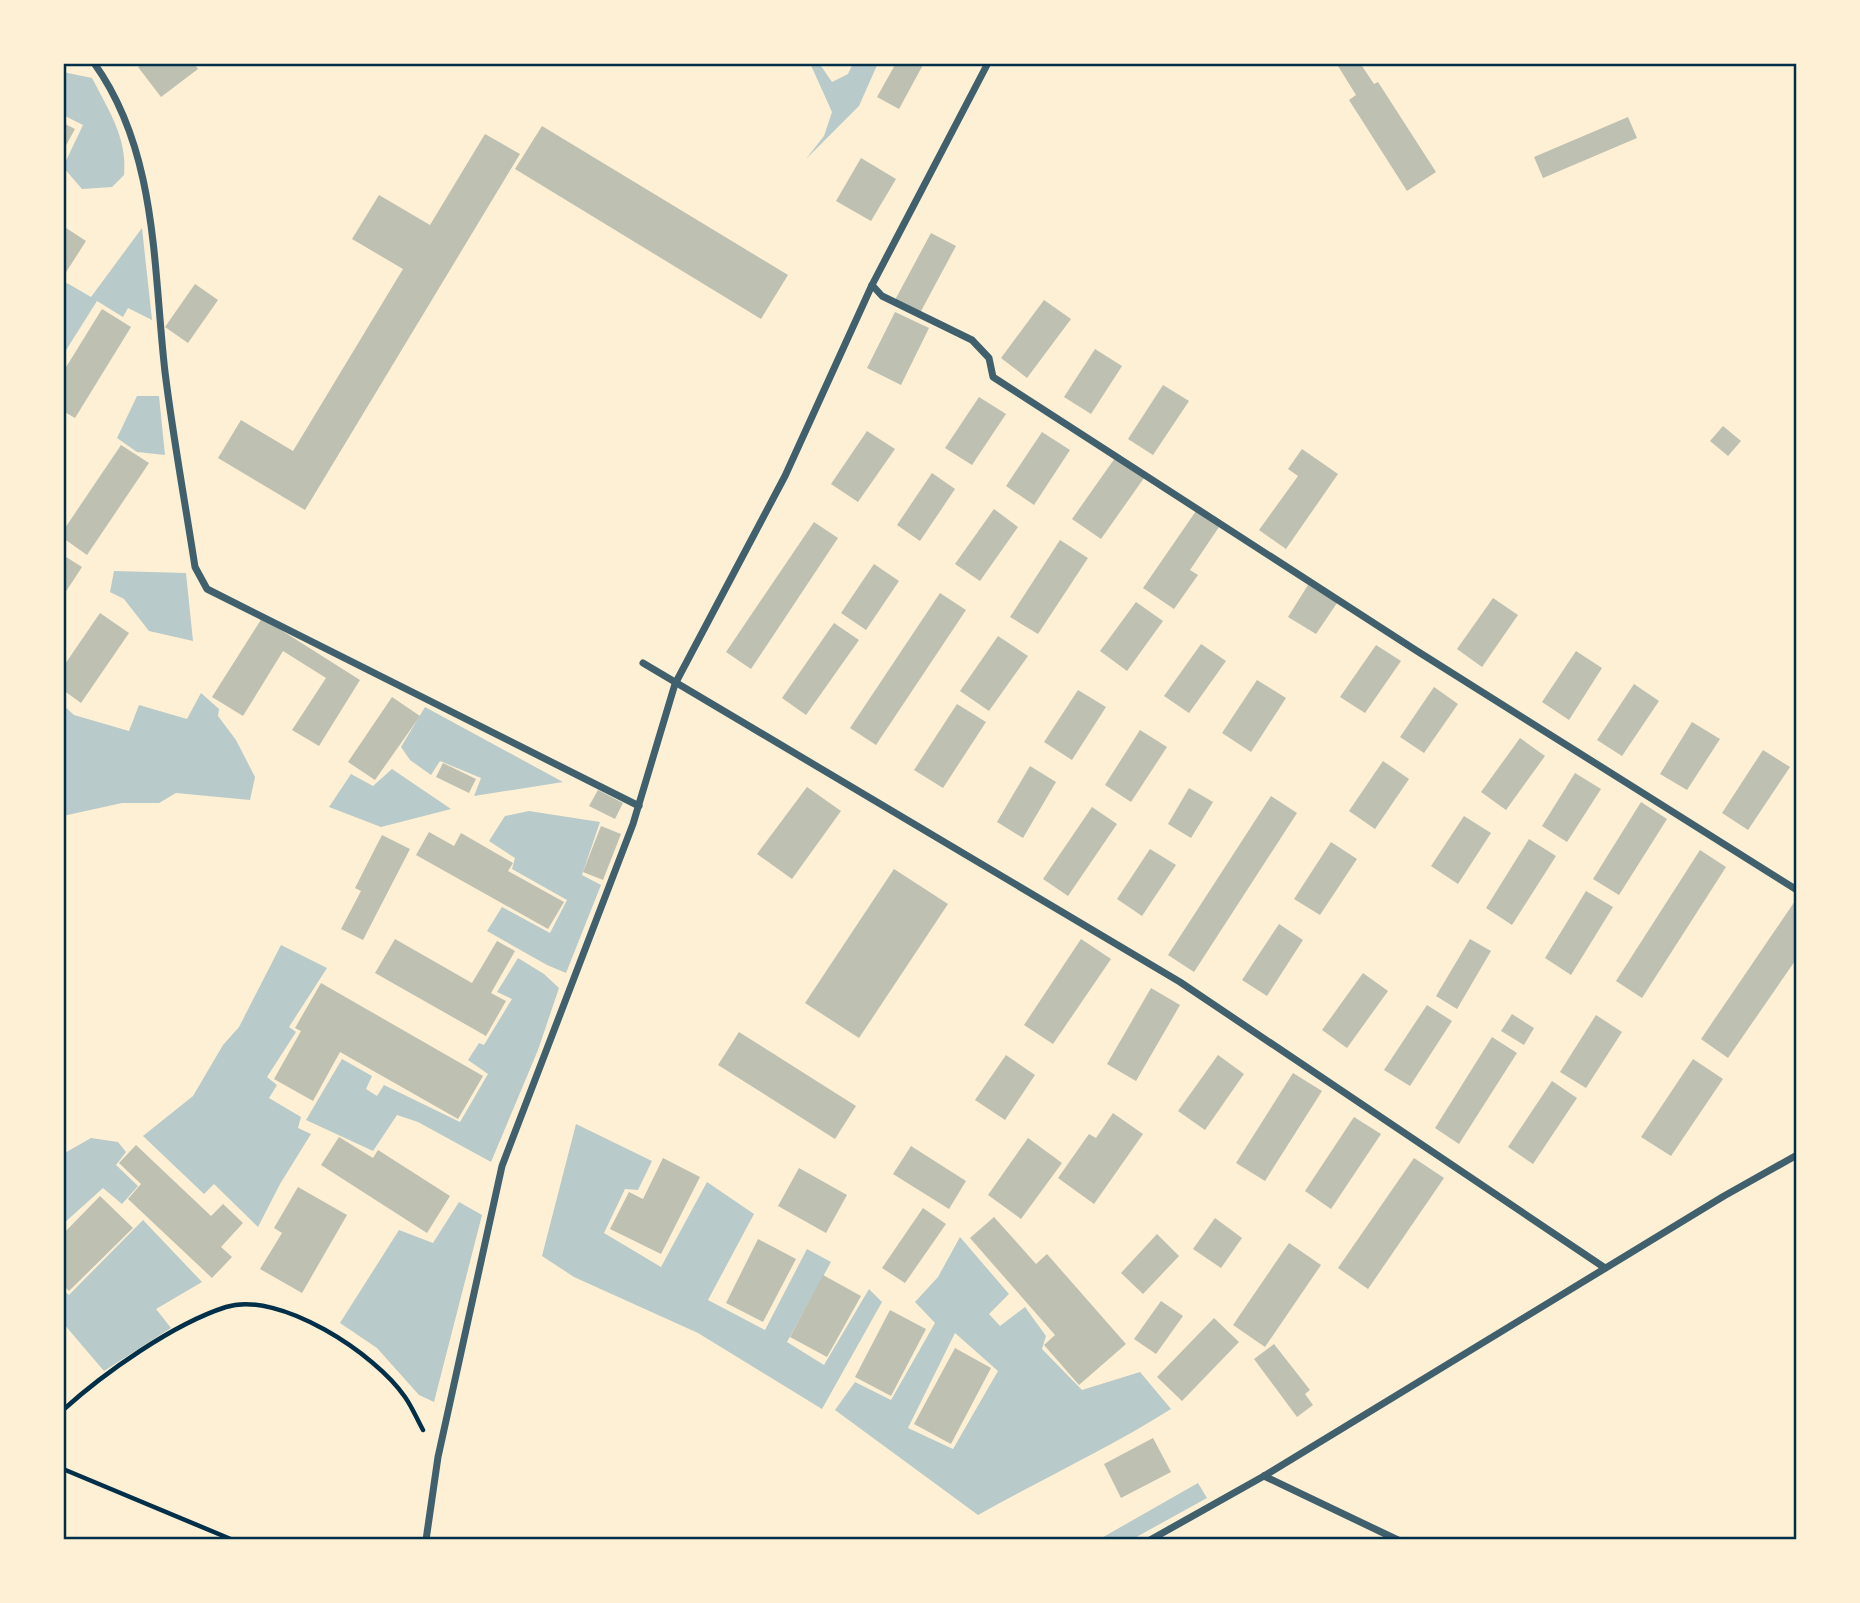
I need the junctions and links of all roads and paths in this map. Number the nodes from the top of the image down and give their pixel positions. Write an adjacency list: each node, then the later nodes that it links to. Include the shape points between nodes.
1 (94, 63): 6 (street, via 138,152 155,247 165,373 195,567 207,589)
2 (988, 63): 3 (street)
3 (872, 285): 5 (street, via 785,476); 7 (street, via 882,296 972,340 989,358 993,377)
4 (643, 663): 5 (street)
5 (675, 684): 6 (street); 9 (street, via 1180,982)
6 (639, 806): 11 (street, via 502,1166)
7 (1797, 890)
8 (1797, 1155): 9 (street)
9 (1605, 1268): 13 (street)
10 (63, 1410): 11 (path, via 98,1379 184,1327 228,1306 270,1307 315,1322 358,1352 404,1395)
11 (438, 1457): 15 (street)
12 (63, 1469): 14 (path)
13 (1264, 1476): 16 (street); 17 (street)
14 (233, 1540)
15 (426, 1540)
16 (1150, 1540)
17 (1398, 1540)

